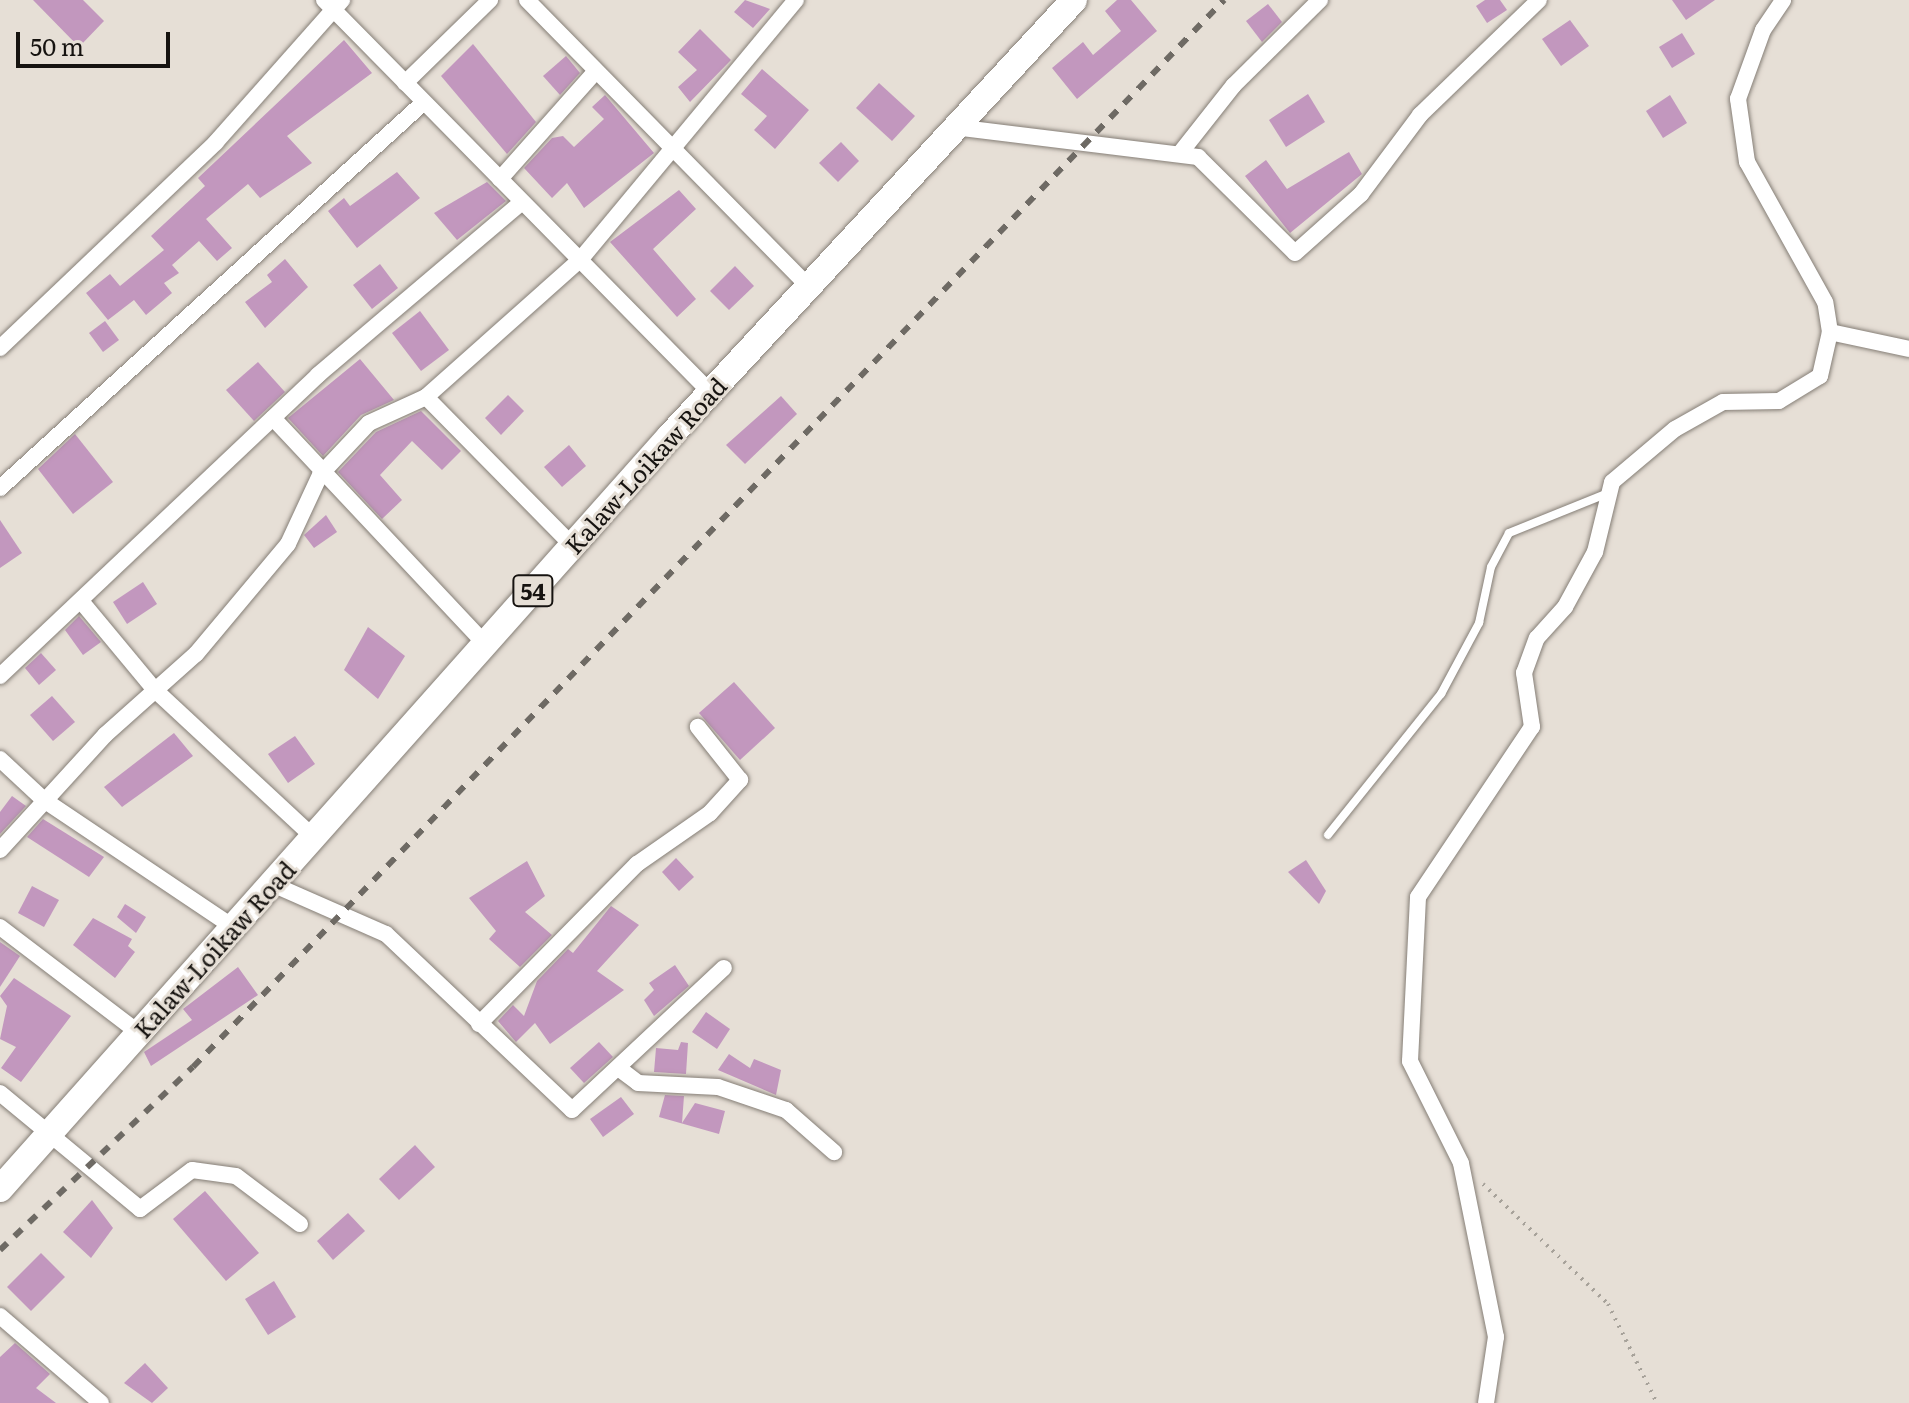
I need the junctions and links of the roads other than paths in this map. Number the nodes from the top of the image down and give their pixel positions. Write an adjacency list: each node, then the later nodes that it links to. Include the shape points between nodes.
1 (490, 0): 10 (street)
2 (527, 0): 9 (street)
3 (796, 0): 13 (street)
4 (1074, 0): 12 (main road, Kalaw-Loikaw Road / 54)
5 (1320, 0): 14 (street, via 1234,85)
6 (1539, 0): 14 (street, via 1420,115 1361,194 1301,251 1288,250 1212,165)
7 (1783, 0): 19 (street, via 1763,30 1738,99 1747,162 1825,302)
8 (333, 3): 10 (street); 20 (street, via 295,62)
9 (596, 71): 13 (street); 15 (street)
10 (405, 83): 11 (street)
11 (424, 102): 15 (street); 26 (street)
12 (954, 127): 14 (street, via 1029,141); 18 (main road, Kalaw-Loikaw Road / 54)
13 (673, 148): 17 (street); 18 (street)
14 (1181, 152)
15 (500, 179): 16 (street)
16 (522, 202): 17 (street); 24 (street)
17 (580, 260): 22 (street); 23 (street)
18 (808, 286): 22 (main road, Kalaw-Loikaw Road / 54)
19 (1830, 332): 21 (street); 27 (street, via 1820,376 1779,401 1723,402 1675,429 1612,482)
20 (0, 348)
21 (1909, 349)
22 (710, 392): 28 (main road, Kalaw-Loikaw Road / 54)
23 (426, 397): 25 (street, via 369,423); 28 (street)
24 (273, 418): 25 (street); 29 (street)
25 (320, 475): 30 (street); 32 (street, via 288,544 196,654)
26 (0, 488)
27 (1609, 493): 36 (lane, via 1509,533 1491,567 1479,623 1441,694); 53 (street, via 1595,552 1565,607 1537,638 1524,673 1532,727 1418,897 1410,1061 1461,1163 1496,1337)
28 (573, 546): 30 (main road, Kalaw-Loikaw Road / 54)
29 (81, 601): 31 (street); 32 (street)
30 (485, 644): 37 (main road, Kalaw-Loikaw Road / 54)
31 (0, 676)
32 (154, 689): 35 (street); 37 (street)
33 (698, 727): 43 (street, via 740,780 710,813 637,864)
34 (0, 759): 35 (street)
35 (44, 800): 38 (street); 41 (street)
36 (1328, 835)
37 (313, 837): 39 (main road, Kalaw-Loikaw Road / 54)
38 (0, 850)
39 (272, 884): 41 (main road, Kalaw-Loikaw Road / 54); 43 (street, via 386,934)
40 (0, 927): 44 (street)
41 (233, 927): 44 (main road, Kalaw-Loikaw Road / 54)
42 (724, 968): 45 (street)
43 (479, 1024): 45 (street, via 572,1110)
44 (139, 1033): 47 (main road, Kalaw-Loikaw Road / 54)
45 (621, 1070): 48 (street, via 638,1083 718,1087 786,1110)
46 (0, 1093): 47 (street)
47 (51, 1132): 49 (main road, Kalaw-Loikaw Road / 54); 50 (street, via 140,1209 192,1170 236,1176)
48 (834, 1152)
49 (0, 1189)
50 (300, 1224)
51 (0, 1316): 52 (street)
52 (101, 1403)
53 (1486, 1403)

